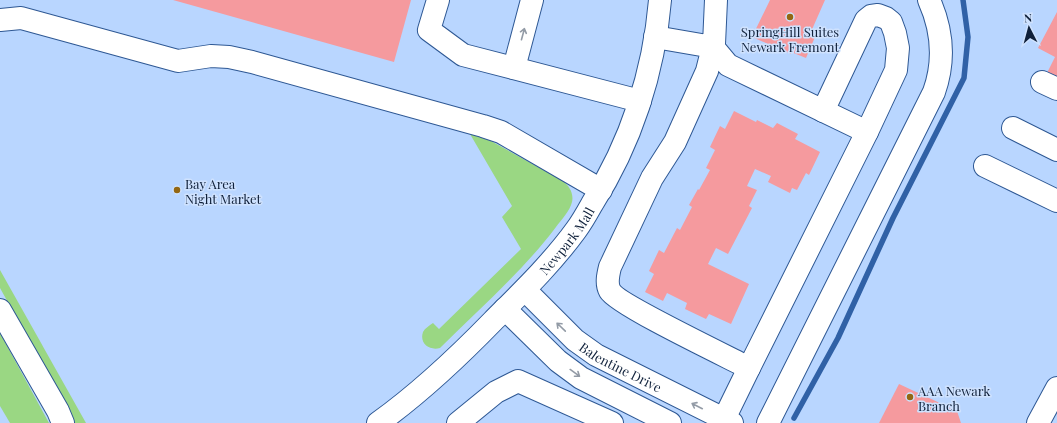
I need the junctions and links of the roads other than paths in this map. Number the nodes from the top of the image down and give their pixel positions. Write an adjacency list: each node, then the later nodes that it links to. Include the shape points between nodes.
1 (438, 0): 9 (street, via 429,30 463,55)
2 (532, 0): 9 (street, one-way to 2)
3 (660, 0): 7 (street, Newpark Mall)
4 (716, 0): 8 (street)
5 (929, 0): 30 (street, via 939,28 940,45 939,72 934,92)
6 (0, 20): 16 (street, via 21,18 178,61 211,56 229,57 483,126 501,132)
7 (655, 37): 8 (street); 10 (street, Newpark Mall, via 651,65)
8 (713, 47): 11 (street, via 728,65); 21 (street, via 707,71 674,142 652,178 610,267 608,284 610,292 617,298)
9 (514, 68): 10 (street)
10 (640, 101): 16 (street, Newpark Mall, via 616,163)
11 (823, 111): 13 (street); 13 (street, via 866,20 878,15 886,18 891,22 898,48 896,70)
12 (1013, 128): 14 (street)
13 (867, 132): 21 (street)
14 (1057, 150)
15 (985, 166): 17 (street)
16 (601, 190): 18 (street, Newpark Mall, via 577,229)
17 (1057, 201)
18 (525, 290): 19 (street, Newpark Mall); 24 (street, Balentine Drive, one-way to 18, via 596,355 575,340)
19 (505, 309): 26 (street, Newpark Mall, via 434,378); 29 (street, one-way to 29, via 558,361 581,378)
20 (0, 310): 25 (street)
21 (749, 368): 24 (street)
22 (1057, 388): 23 (street)
23 (1046, 420)
24 (728, 421)
25 (63, 423)
26 (378, 423)
27 (458, 423): 28 (street, via 496,392 518,381)
28 (612, 423)
29 (670, 423)
30 (768, 423)

